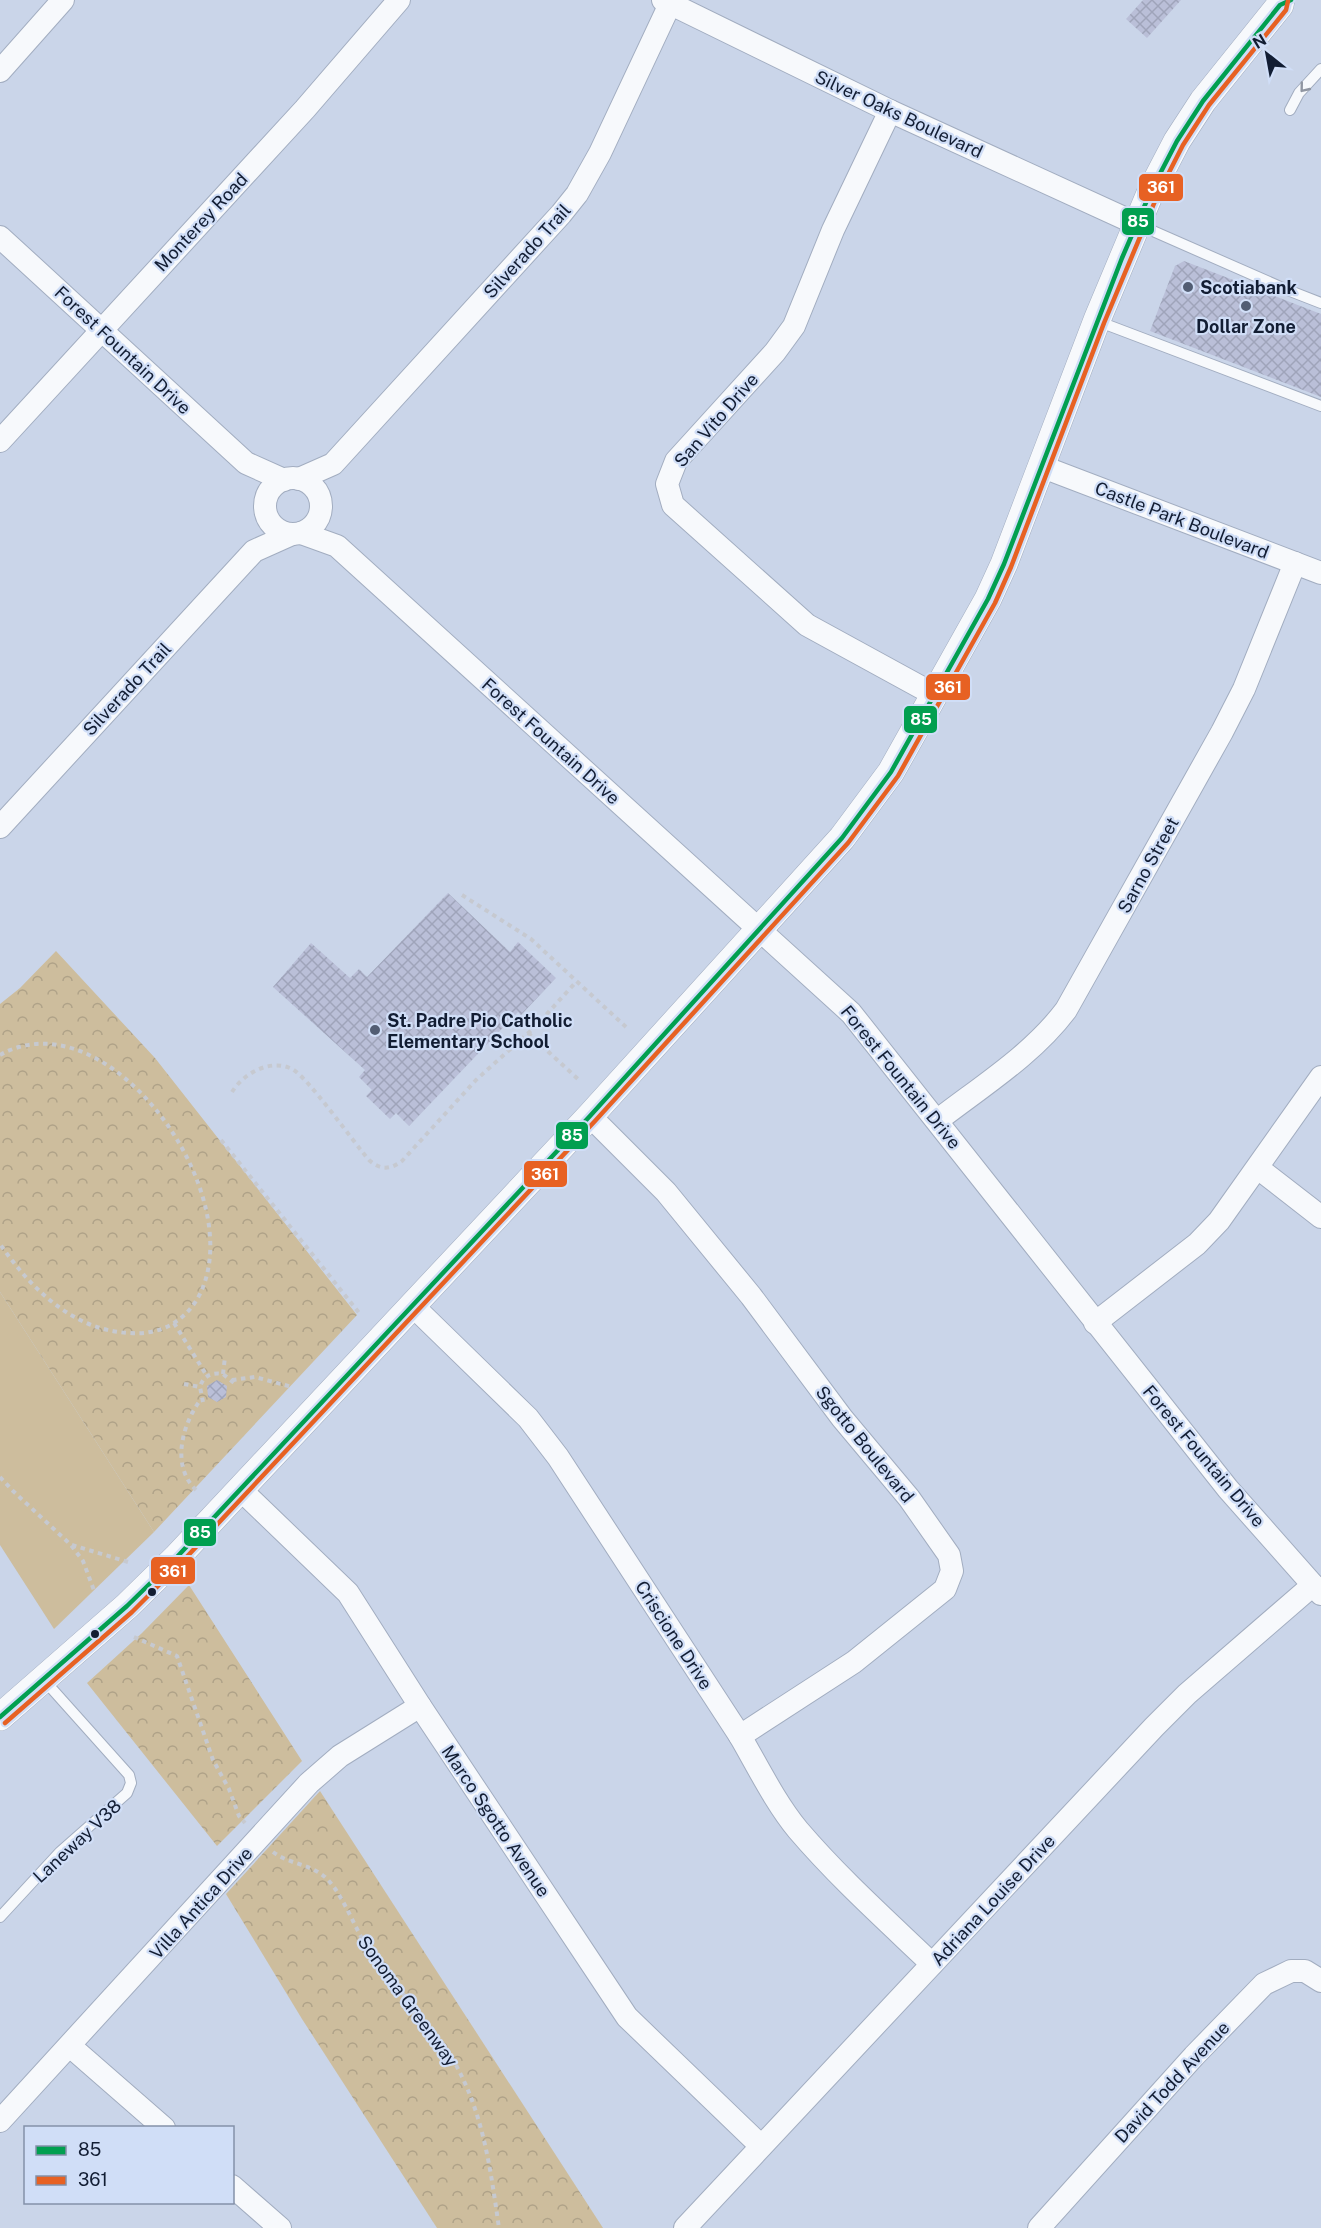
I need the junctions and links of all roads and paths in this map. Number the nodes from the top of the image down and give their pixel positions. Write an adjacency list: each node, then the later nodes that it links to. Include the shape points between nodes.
1 (63, 0): 6 (street)
2 (399, 0): 13 (street, Monterey Road, via 305,109)
3 (666, 2): 8 (street, Silver Oaks Boulevard); 17 (street, Silverado Trail, via 600,153 577,194)
4 (1284, 2): 9 (street, via 1227,69 1184,131)
5 (1321, 69): 7 (lane, one-way to 7, via 1299,93)
6 (0, 70)
7 (1290, 110)
8 (890, 111): 9 (street, Silver Oaks Boulevard); 27 (street, San Vito Drive, via 833,230 794,326 676,461 667,484 673,505 807,625)
9 (1137, 224): 11 (lane); 12 (street)
10 (0, 237): 13 (street, Forest Fountain Drive)
11 (1321, 303)
12 (1097, 321): 14 (lane); 18 (street)
13 (101, 330): 15 (street, Monterey Road); 16 (street, Forest Fountain Drive)
14 (1321, 406)
15 (0, 441)
16 (246, 463): 19 (street, Forest Fountain Drive); 21 (street, Forest Fountain Drive)
17 (333, 464): 19 (street, Silverado Trail); 20 (street, Silverado Trail)
18 (1042, 467): 25 (street, Castle Park Boulevard); 27 (street, via 1000,573)
19 (291, 479): 20 (street, via 314,487); 21 (street, via 272,487)
20 (321, 505): 22 (street, via 314,524); 23 (street, Forest Fountain Drive)
21 (265, 507): 22 (street, via 275,527); 24 (street, Silverado Trail)
22 (296, 533): 23 (street, Forest Fountain Drive); 24 (street, Silverado Trail)
23 (337, 546): 30 (street, Forest Fountain Drive)
24 (254, 550): 28 (street, Silverado Trail)
25 (1295, 563): 26 (street, Castle Park Boulevard); 39 (street, Sarno Street, via 1244,689 1222,732 1066,1010 1031,1049)
26 (1321, 573)
27 (936, 695): 30 (street, via 867,806)
28 (0, 827)
29 (462, 895): 31 (path, via 531,939)
30 (759, 928): 38 (street); 39 (street, Forest Fountain Drive, via 851,1012)
31 (576, 982): 32 (path); 33 (path)
32 (626, 1027)
33 (528, 1033): 36 (path); 37 (path, via 476,1080 402,1161 389,1168 375,1166 369,1160 292,1068 280,1065 260,1069 244,1078)
34 (0, 1055): 46 (path, via 21,1046 53,1044 95,1059 135,1087 178,1139 202,1193 210,1254 203,1289)
35 (1321, 1077): 41 (street)
36 (579, 1080)
37 (232, 1092)
38 (590, 1116): 44 (street); 65 (street, Sgotto Boulevard, via 666,1192 909,1498 949,1555 952,1571 945,1589 854,1662)
39 (938, 1120): 47 (street, Forest Fountain Drive)
40 (221, 1140): 45 (path)
41 (1258, 1168): 42 (street); 47 (street, via 1197,1244)
42 (1321, 1217)
43 (0, 1244): 46 (path, via 47,1298 65,1313 93,1326 136,1334)
44 (413, 1306): 55 (street); 65 (street, Criscione Drive, via 528,1418 564,1466)
45 (360, 1314)
46 (174, 1323): 50 (path)
47 (1095, 1323): 59 (street, Forest Fountain Drive, via 1228,1488)
48 (225, 1357): 49 (path)
49 (223, 1374): 50 (path); 53 (path, via 233,1382 255,1377)
50 (207, 1376): 52 (path)
51 (184, 1384): 52 (path)
52 (200, 1387): 56 (path, via 202,1400 192,1410 182,1446 185,1472)
53 (292, 1387)
54 (0, 1477): 57 (path)
55 (240, 1489): 62 (street, via 135,1598); 63 (street, Marco Sgotto Avenue, via 348,1593)
56 (196, 1490)
57 (71, 1545): 58 (path); 60 (path)
58 (128, 1562)
59 (1317, 1590): 69 (street, Adriana Louise Drive, via 1187,1695 1154,1727)
60 (95, 1593)
61 (135, 1637): 66 (path, via 177,1656 213,1760 239,1816)
62 (44, 1680): 64 (street); 68 (lane, Laneway V38, via 129,1775 131,1783 127,1793 60,1852)
63 (420, 1706): 71 (street, Villa Antica Drive, via 325,1768); 74 (street, Marco Sgotto Avenue, via 627,2017)
64 (0, 1717)
65 (740, 1736): 69 (street, Criscione Drive, via 797,1828 860,1896)
66 (249, 1828)
67 (270, 1848): 77 (path, Sonoma Greenway, via 286,1860 316,1870 330,1882 371,1954 449,2053 485,2138)
68 (0, 1917)
69 (932, 1964): 74 (street, Adriana Louise Drive)
70 (1321, 1981): 79 (street, David Todd Avenue, via 1298,1971 1264,1984)
71 (70, 2046): 72 (street, Villa Antica Drive); 73 (street)
72 (0, 2121)
73 (163, 2126)
74 (760, 2146): 78 (street, Adriana Louise Drive)
75 (234, 2188): 76 (street)
76 (280, 2228)
77 (500, 2228)
78 (685, 2228)
79 (1039, 2228)

